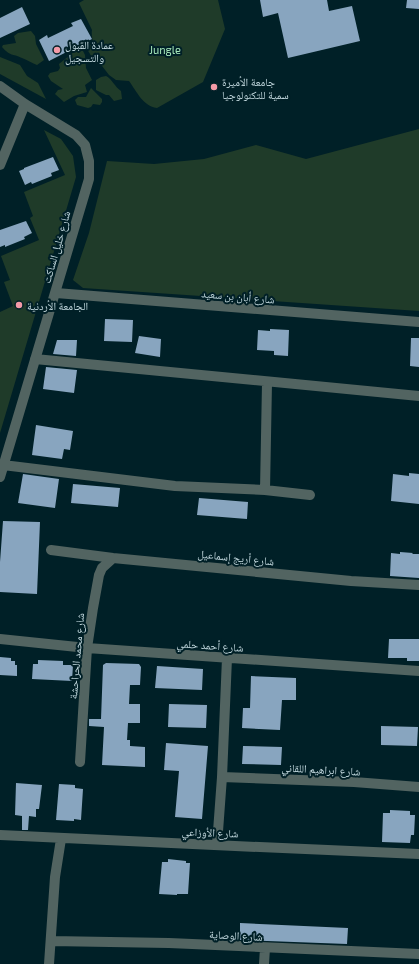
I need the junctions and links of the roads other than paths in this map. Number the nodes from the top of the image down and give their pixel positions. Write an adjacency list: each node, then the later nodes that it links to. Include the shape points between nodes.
1 (0, 86): 2 (street, شارع خليل الساكت)
2 (25, 104): 3 (street); 4 (street, شارع خليل الساكت, via 76,135 85,145 90,161 89,179)
3 (0, 165)
4 (56, 293): 5 (street, شارع أبان بن سعيد); 6 (street, شارع خليل الساكت)
5 (419, 322)
6 (35, 359): 7 (street); 9 (street, شارع خليل الساكت)
7 (267, 383): 8 (street); 11 (street)
8 (419, 396)
9 (3, 465): 10 (street, شارع خليل الساكت); 11 (street, via 174,486)
10 (0, 477)
11 (265, 490): 12 (street)
12 (310, 495)
13 (51, 550): 14 (street, شارع أريج إسماعيل)
14 (113, 558): 15 (street, شارع أريج إسماعيل); 17 (street, شارع محمد الحراحشة, via 102,568 99,575)
15 (419, 585)
16 (0, 640): 17 (street, شارع أحمد حلمي)
17 (87, 648): 18 (street, شارع أحمد حلمي); 20 (street, شارع محمد الحراحشة)
18 (227, 658): 19 (street, شارع أحمد حلمي); 21 (street)
19 (419, 671)
20 (80, 762)
21 (222, 777): 22 (street, شارع ابراهيم اللقاني); 25 (street)
22 (419, 787)
23 (0, 835): 24 (street, شارع الأوزاعي)
24 (61, 839): 25 (street, شارع الأوزاعي); 27 (street, via 55,877)
25 (216, 844): 26 (street, شارع الأوزاعي)
26 (419, 854)
27 (51, 941): 28 (street, شارع الوصاية); 30 (street)
28 (265, 948): 29 (street, شارع الوصاية); 31 (street)
29 (419, 954)
30 (49, 964)
31 (264, 964)

